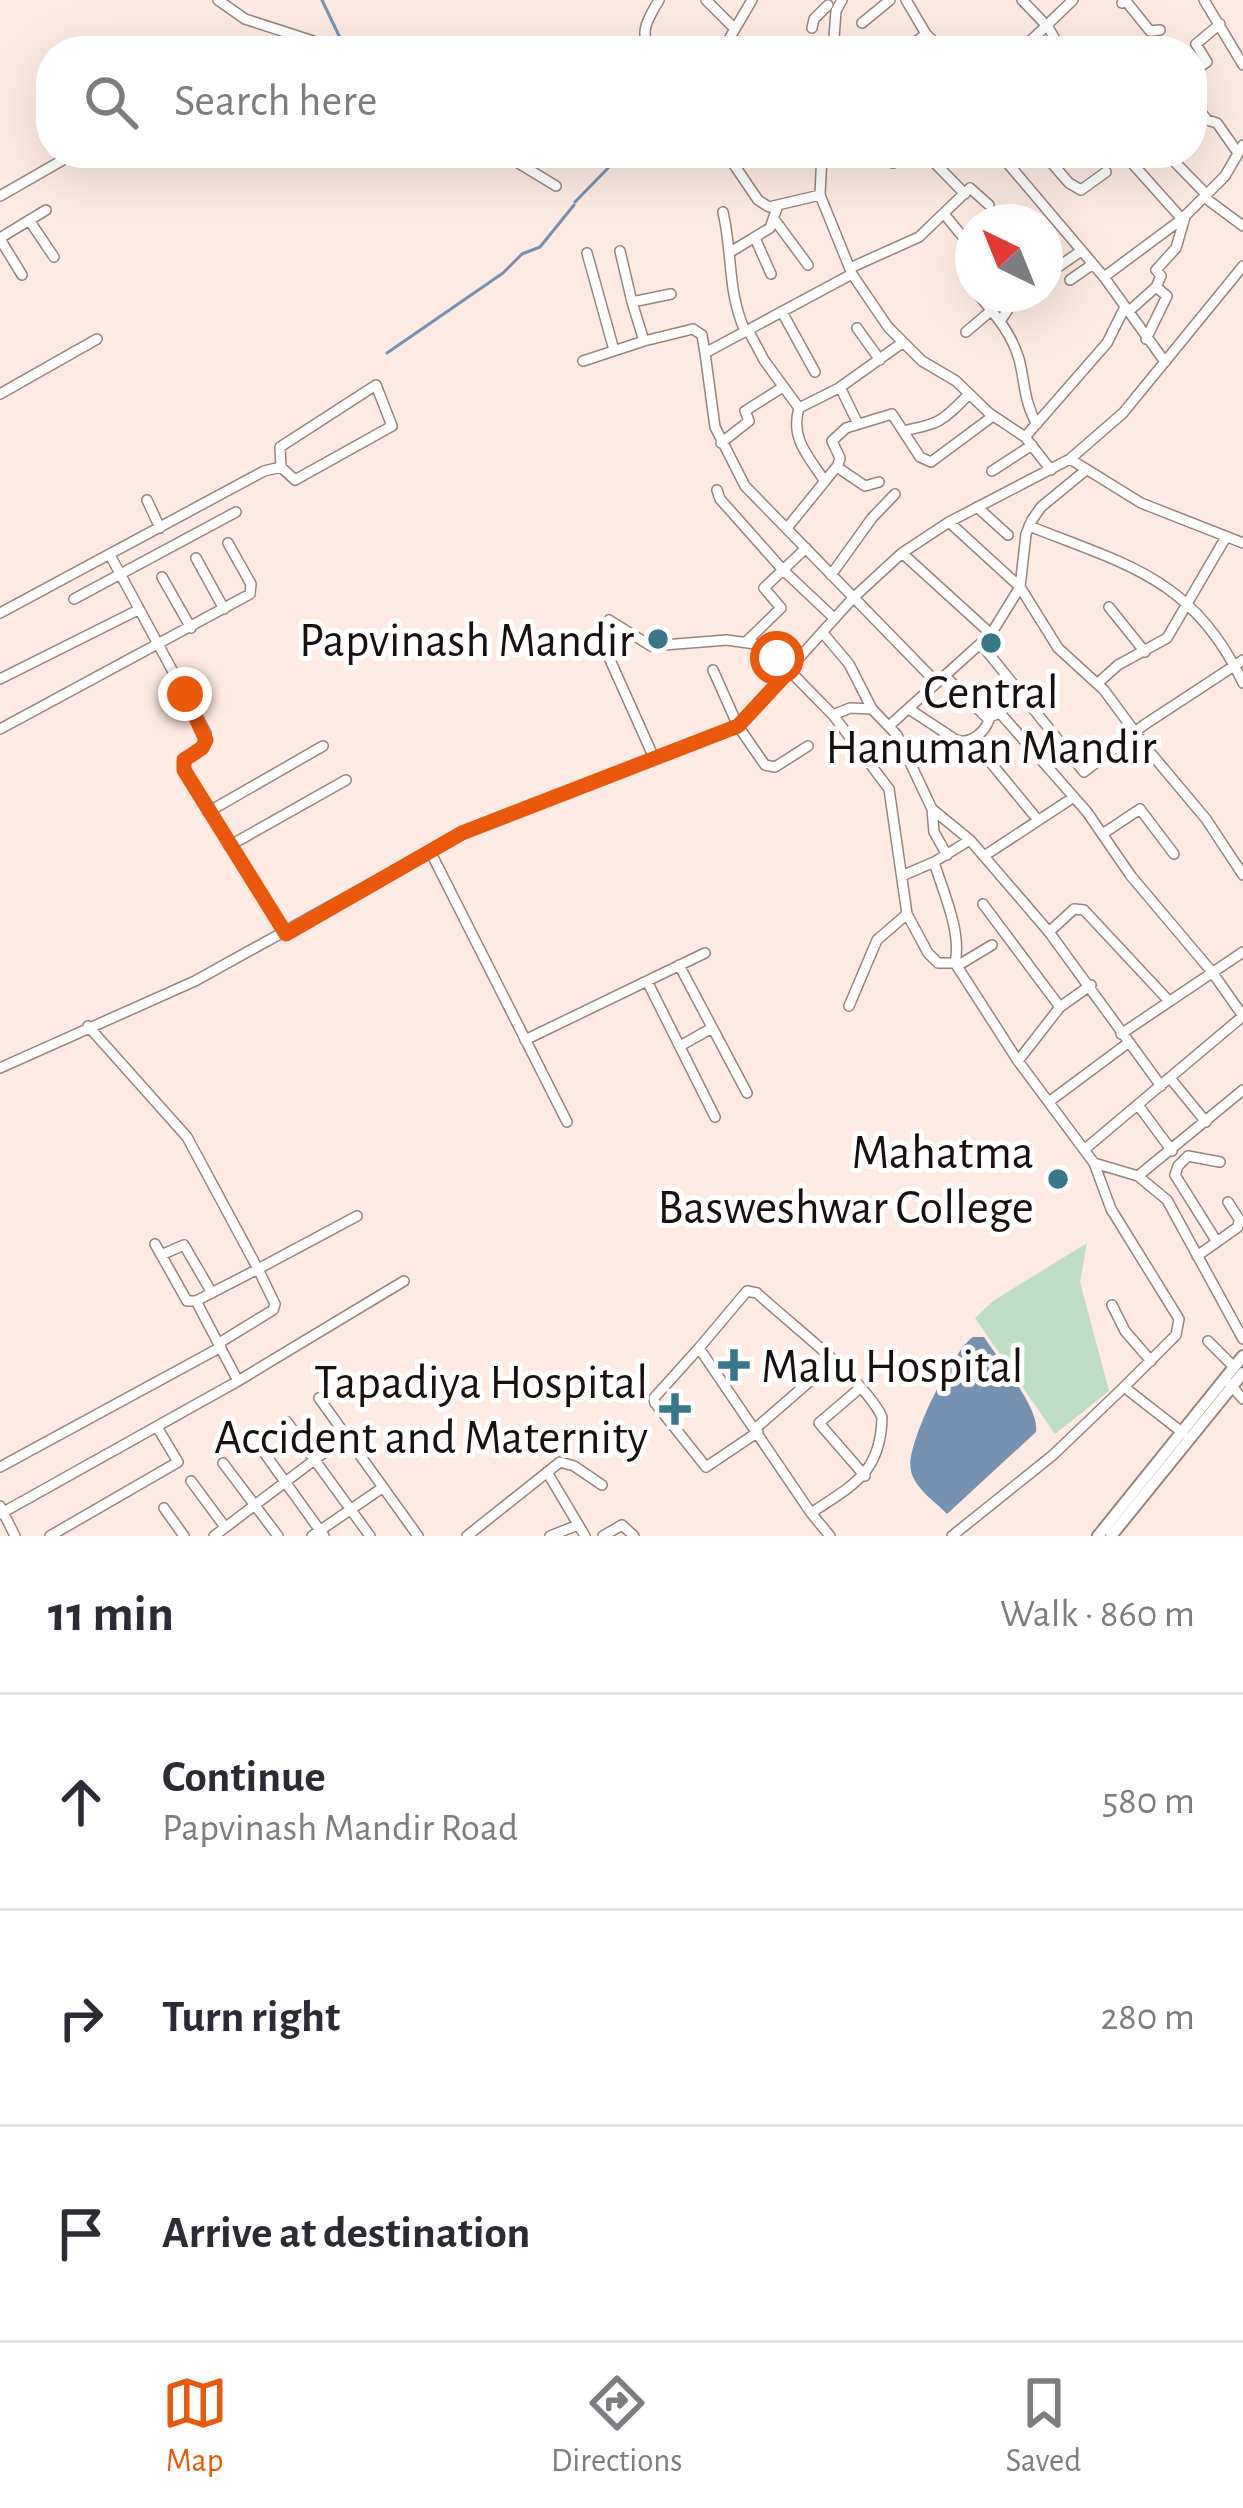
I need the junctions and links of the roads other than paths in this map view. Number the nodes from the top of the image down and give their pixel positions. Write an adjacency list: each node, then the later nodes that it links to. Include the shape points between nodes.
1 (218, 0): 20 (street)
2 (659, 0): 21 (street)
3 (706, 0): 15 (street)
4 (752, 0): 15 (street)
5 (890, 0): 12 (street)
6 (906, 0): 19 (street)
7 (1022, 0): 14 (street)
8 (1073, 0): 14 (street)
9 (1204, 0): 13 (street)
10 (1128, 2): 17 (street, via 1150,31)
11 (831, 4): 16 (street); 23 (street)
12 (862, 23)
13 (1220, 24): 27 (street); 28 (street)
14 (1048, 27): 25 (street); 26 (street)
15 (734, 28): 22 (street)
16 (812, 28)
17 (1160, 30)
18 (1243, 30): 28 (street)
19 (926, 34): 24 (street)
20 (291, 36)
21 (645, 36)
22 (730, 36)
23 (832, 36)
24 (923, 36)
25 (1038, 36)
26 (1053, 36)
27 (1206, 36)
28 (1228, 39): 29 (street)
29 (1243, 65)
30 (1207, 120): 31 (street)
31 (1240, 149): 45 (street)
32 (48, 168): 46 (street)
33 (736, 168): 51 (street)
34 (821, 168): 44 (street)
35 (936, 168): 43 (street)
36 (1010, 168): 48 (street)
37 (1056, 168): 41 (street, via 1082,190)
38 (1142, 168): 53 (street)
39 (1180, 168): 45 (street)
40 (528, 169): 42 (street)
41 (1106, 172)
42 (556, 186)
43 (965, 194): 47 (street, via 970,188); 52 (street)
44 (820, 195): 51 (street); 69 (street)
45 (1205, 195): 53 (street); 55 (street)
46 (0, 196)
47 (988, 204)
48 (1035, 204)
49 (46, 210): 54 (street)
50 (723, 212): 61 (street)
51 (776, 213): 58 (street); 67 (street)
52 (946, 215): 56 (street); 69 (street)
53 (1183, 218): 72 (street); 74 (street, via 1176,248 1156,270)
54 (29, 220): 59 (street); 64 (street)
55 (1243, 226)
56 (955, 227)
57 (1063, 234): 62 (street)
58 (755, 238): 61 (street); 70 (street)
59 (0, 239): 71 (street)
60 (620, 251): 76 (street)
61 (731, 251): 84 (street, via 733,305)
62 (1081, 251): 65 (street); 66 (street)
63 (587, 254): 90 (street)
64 (54, 256)
65 (1063, 264)
66 (1093, 264): 72 (street); 73 (street)
67 (808, 266)
68 (1243, 266): 94 (street)
69 (851, 271): 78 (street); 89 (street)
70 (771, 274)
71 (22, 275)
72 (1104, 277): 77 (street)
73 (1070, 280)
74 (1156, 287): 77 (street); 87 (street, via 1166,303)
75 (670, 294): 76 (street)
76 (632, 302): 88 (street)
77 (1127, 310): 87 (street); 103 (street)
78 (782, 312): 84 (street); 95 (street)
79 (989, 312): 85 (street)
80 (995, 312): 82 (street)
81 (1006, 312): 82 (street)
82 (1001, 320): 103 (street)
83 (857, 328): 93 (street)
84 (747, 330): 91 (street); 96 (street)
85 (966, 332)
86 (97, 339): 98 (street)
87 (1146, 339): 94 (street)
88 (644, 341): 90 (street); 91 (street, via 693,329)
89 (902, 344): 93 (street); 99 (street)
90 (614, 350): 92 (street)
91 (705, 352): 106 (street)
92 (583, 361)
93 (880, 361): 97 (street)
94 (1165, 362): 107 (street)
95 (815, 372)
96 (783, 387): 100 (street); 106 (street, via 745,411 748,421)
97 (840, 387): 100 (street); 102 (street)
98 (0, 394)
99 (969, 394): 101 (street); 104 (street, via 938,422)
100 (799, 408): 113 (street, via 796,437)
101 (993, 416): 104 (street, via 931,462); 105 (street)
102 (858, 424): 104 (street, via 892,414); 109 (street, via 833,438)
103 (1037, 424): 105 (street)
104 (903, 431)
105 (1029, 441): 110 (street); 112 (street)
106 (721, 443): 123 (street, via 746,486)
107 (1070, 459): 110 (street); 111 (street)
108 (281, 467): 108 (street, via 280,446 376,385 392,426 295,480); 122 (street)
109 (837, 467): 113 (street); 114 (street, via 865,486)
110 (1051, 470): 118 (street)
111 (1086, 470): 121 (street); 125 (street)
112 (992, 471)
113 (824, 480): 123 (street)
114 (879, 482)
115 (717, 490): 132 (street)
116 (896, 494): 134 (street)
117 (147, 500): 122 (street)
118 (977, 507): 120 (street); 124 (street)
119 (236, 512): 133 (street)
120 (949, 522): 129 (street); 136 (street)
121 (1029, 526): 136 (street); 139 (street, via 1162,582)
122 (160, 528): 130 (street)
123 (787, 528): 128 (street)
124 (1008, 535)
125 (1226, 537): 127 (street); 139 (street)
126 (228, 543): 141 (street, via 252,588)
127 (1243, 543)
128 (806, 548): 132 (street); 134 (street)
129 (902, 553): 137 (street); 147 (street)
130 (110, 555): 133 (street); 143 (street)
131 (196, 558): 141 (street)
132 (783, 570): 144 (street); 148 (street, via 764,588 781,608)
133 (120, 574): 138 (street); 142 (street)
134 (831, 575): 137 (street)
135 (163, 577): 145 (street)
136 (1020, 587): 147 (street); 157 (street, via 1058,648)
137 (853, 598): 144 (street); 156 (street)
138 (74, 599)
139 (1189, 603): 151 (street, via 1167,638); 152 (street)
140 (1109, 607): 151 (street)
141 (224, 609): 145 (street)
142 (138, 610): 150 (street); 155 (street)
143 (0, 613)
144 (834, 618): 146 (street)
145 (191, 628): 150 (street)
146 (822, 632): 154 (street); 159 (street, via 850,664)
147 (991, 634): 149 (street)
148 (747, 641): 154 (street); 170 (street, via 652,646 616,621 600,626)
149 (981, 644): 156 (street); 171 (street)
150 (158, 646): 165 (street); 176 (street, via 206,733 205,745 183,766)
151 (1144, 652): 157 (street)
152 (1239, 663): 158 (street); 166 (street)
153 (713, 670): 164 (street)
154 (790, 670): 161 (street); 164 (street)
155 (0, 679)
156 (940, 679): 160 (street); 162 (street)
157 (1098, 683): 166 (street)
158 (1243, 683)
159 (872, 709): 161 (street); 163 (street)
160 (909, 709): 163 (street); 167 (street, via 956,740)
161 (832, 715): 186 (street, via 889,789)
162 (987, 718): 167 (street); 173 (street, via 1000,713)
163 (890, 725): 175 (street)
164 (738, 726): 169 (street, via 770,767); 170 (street)
165 (0, 729)
166 (1134, 732): 171 (street); 187 (street)
167 (972, 740): 177 (street)
168 (323, 746): 176 (street)
169 (808, 746)
170 (654, 758): 181 (street)
171 (1084, 772): 173 (street)
172 (346, 780): 180 (street)
173 (1065, 787): 174 (street)
174 (1074, 797): 177 (street); 178 (street)
175 (932, 809): 179 (street); 183 (street)
176 (208, 812): 180 (street)
177 (1038, 820): 184 (street)
178 (1104, 833): 182 (street, via 1140,809); 197 (street)
179 (970, 840): 183 (street); 184 (street)
180 (229, 846): 191 (street)
181 (430, 851): 191 (street); 207 (street)
182 (1174, 854)
183 (946, 855): 185 (street)
184 (984, 856): 190 (street)
185 (934, 862): 186 (street); 195 (street)
186 (904, 875): 189 (street)
187 (1243, 875)
188 (982, 904): 202 (street)
189 (907, 914): 195 (street, via 932,958); 201 (street, via 878,940)
190 (1049, 932): 199 (street); 200 (street, via 1074,909 1084,910)
191 (286, 934): 204 (street)
192 (992, 945): 195 (street)
193 (705, 952): 196 (street)
194 (1243, 952): 197 (street)
195 (956, 964): 209 (street)
196 (679, 965): 198 (street); 205 (street)
197 (1212, 972): 200 (street); 203 (street)
198 (647, 981): 207 (street); 208 (street)
199 (1091, 985): 202 (street); 206 (street)
200 (1168, 1000): 206 (street)
201 (849, 1006)
202 (1060, 1007): 209 (street)
203 (1243, 1016): 211 (street)
204 (88, 1026): 210 (street); 233 (street, via 188,1137)
205 (712, 1028): 208 (street); 213 (street)
206 (1124, 1039): 211 (street); 214 (street)
207 (525, 1040): 217 (street)
208 (680, 1046): 216 (street)
209 (1018, 1061): 214 (street)
210 (0, 1068)
211 (1166, 1082): 215 (street); 218 (street)
212 (1243, 1090): 218 (street)
213 (747, 1093)
214 (1050, 1101): 220 (street)
215 (1138, 1105): 219 (street); 220 (street)
216 (715, 1117)
217 (567, 1122)
218 (1206, 1122): 219 (street)
219 (1175, 1148): 221 (street); 224 (street)
220 (1085, 1149): 223 (street)
221 (1189, 1156): 222 (street); 226 (street, via 1175,1175)
222 (1220, 1162)
223 (1094, 1163): 224 (street); 243 (street, via 1111,1209 1179,1319 1176,1335)
224 (1138, 1176): 228 (street)
225 (1228, 1202): 229 (street, via 1238,1227)
226 (1198, 1213): 228 (street); 229 (street)
227 (357, 1216): 233 (street)
228 (1182, 1225): 232 (street)
229 (1217, 1243): 232 (street)
230 (155, 1244): 231 (street)
231 (161, 1255): 235 (street, via 184,1245); 236 (street, via 187,1300)
232 (1197, 1256): 238 (street)
233 (258, 1269): 235 (street); 240 (street, via 273,1310)
234 (404, 1281): 246 (street)
235 (212, 1293): 236 (street)
236 (196, 1301): 240 (street)
237 (1112, 1305): 243 (street)
238 (1243, 1339)
239 (1208, 1342): 245 (street)
240 (220, 1345): 246 (street); 260 (street)
241 (699, 1348): 244 (street, via 752,1291); 254 (street); 254 (street, via 655,1403 706,1467)
242 (1243, 1356): 245 (main road)
243 (1151, 1361): 248 (street)
244 (832, 1362): 249 (street); 254 (street)
245 (1239, 1370): 247 (main road)
246 (238, 1381): 253 (street)
247 (1229, 1383): 251 (street); 255 (main road); 290 (main road)
248 (1124, 1387): 255 (street); 288 (street)
249 (860, 1388): 262 (street, via 882,1417); 262 (street, via 819,1423)
250 (319, 1398): 256 (street)
251 (1243, 1399)
252 (286, 1421): 258 (street)
253 (157, 1427): 270 (street); 276 (street, via 178,1462)
254 (757, 1430): 271 (street)
255 (1184, 1432): 289 (main road)
256 (346, 1436): 258 (street); 266 (street)
257 (255, 1441): 264 (street)
258 (314, 1460): 264 (street); 269 (street)
259 (223, 1462): 267 (street)
260 (0, 1466)
261 (547, 1472): 265 (street, via 568,1462); 272 (street); 282 (street)
262 (865, 1476): 271 (street)
263 (191, 1481): 273 (street)
264 (286, 1481): 267 (street); 274 (street)
265 (602, 1485)
266 (382, 1488): 269 (street); 281 (street)
267 (255, 1504): 273 (street); 279 (street)
268 (164, 1508): 277 (street)
269 (350, 1508): 274 (street); 280 (street)
270 (1, 1511): 275 (street)
271 (811, 1513): 287 (street)
272 (578, 1525): 283 (street); 284 (street)
273 (225, 1527): 278 (street)
274 (319, 1534)
275 (15, 1536)
276 (50, 1536)
277 (184, 1536)
278 (214, 1536)
279 (278, 1536)
280 (370, 1536)
281 (418, 1536)
282 (467, 1536)
283 (550, 1536)
284 (585, 1536)
285 (603, 1536): 286 (street, via 622,1525)
286 (634, 1536)
287 (830, 1536)
288 (952, 1536)
289 (1098, 1536)
290 (1112, 1536)

